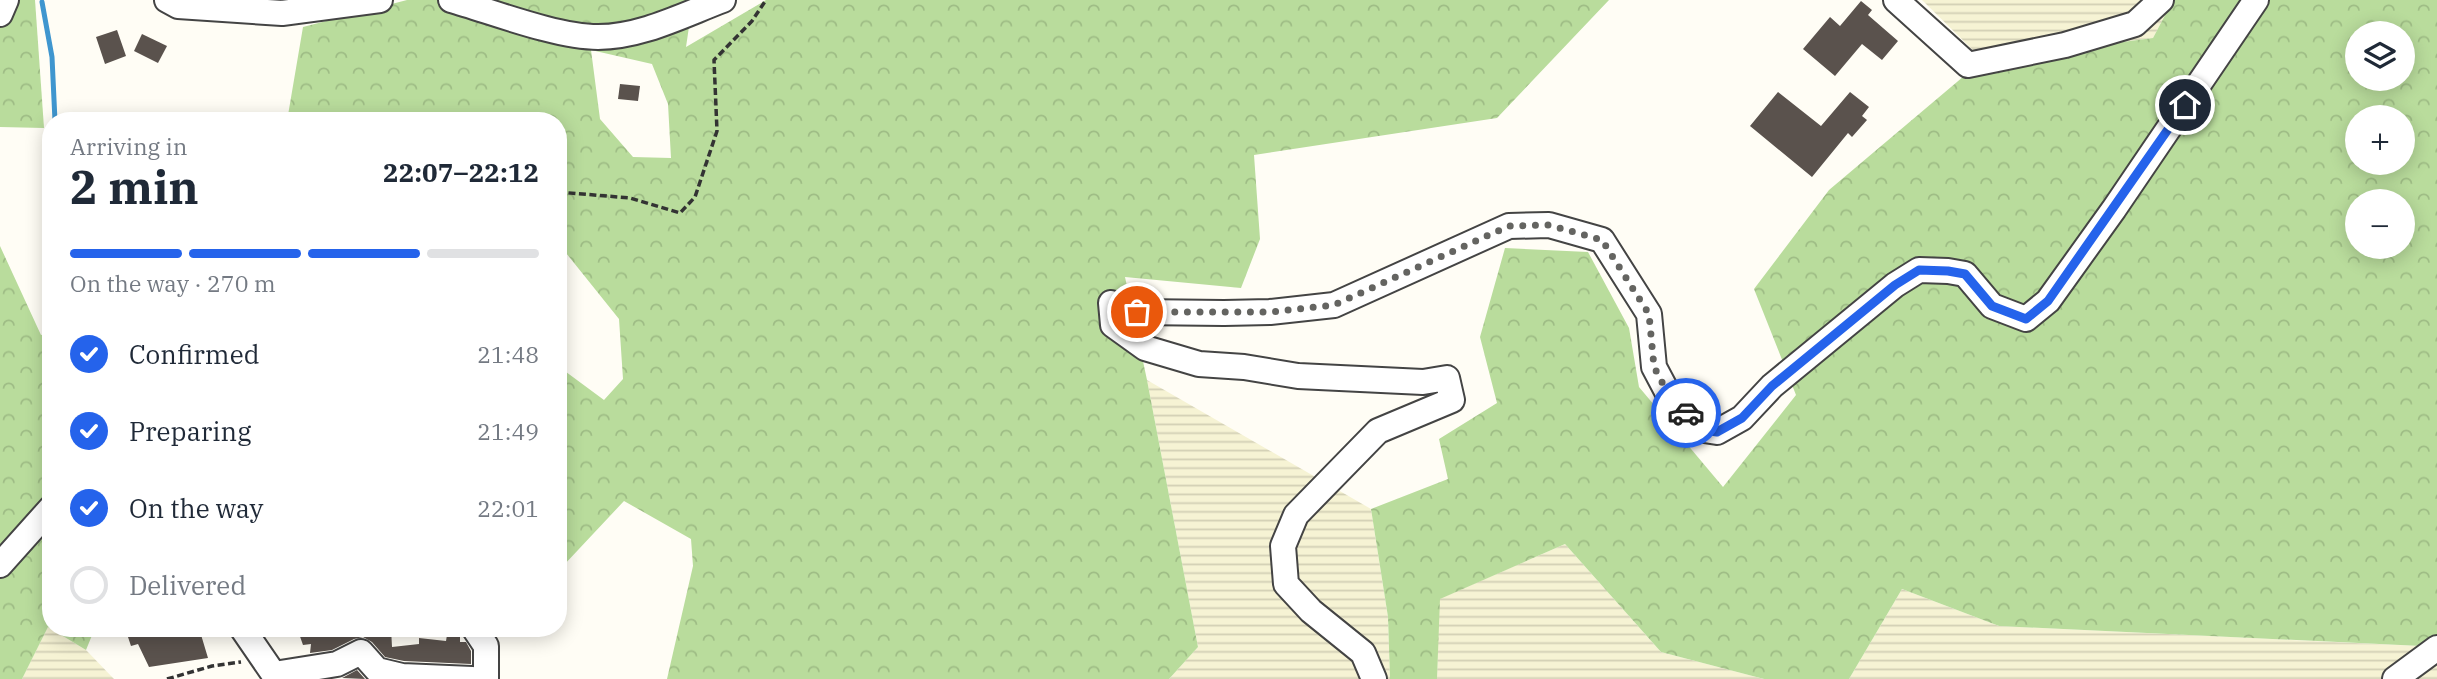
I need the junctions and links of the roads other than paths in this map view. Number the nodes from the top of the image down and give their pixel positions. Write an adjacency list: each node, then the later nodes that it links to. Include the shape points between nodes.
1 (6, 0): 9 (street)
2 (167, 0): 3 (street, via 178,6 282,13)
3 (380, 0)
4 (451, 0): 5 (street, via 561,32 599,37 642,30)
5 (723, 0)
6 (1896, 0): 7 (street, via 1968,65 2065,45 2135,24)
7 (2161, 0)
8 (2256, 0): 18 (street, via 2048,301 2026,319 1992,306 1965,274 1919,270 1772,386 1742,418 1717,432 1704,430 1672,401 1654,367 1649,314 1602,240 1549,225 1509,226 1334,305 1224,313 1137,312 1111,303 1113,325 1145,348 1199,364 1298,376 1423,382 1447,378 1452,400 1378,431 1296,515 1283,546 1286,584 1363,653)
9 (0, 14)
10 (42, 518): 11 (street)
11 (0, 565)
12 (248, 637): 15 (street)
13 (480, 637): 17 (street, via 486,646)
14 (2437, 648): 19 (street)
15 (271, 670): 16 (street, via 337,664 361,652 377,670 402,676)
16 (472, 679)
17 (486, 679)
18 (1374, 679)
19 (2395, 679)

